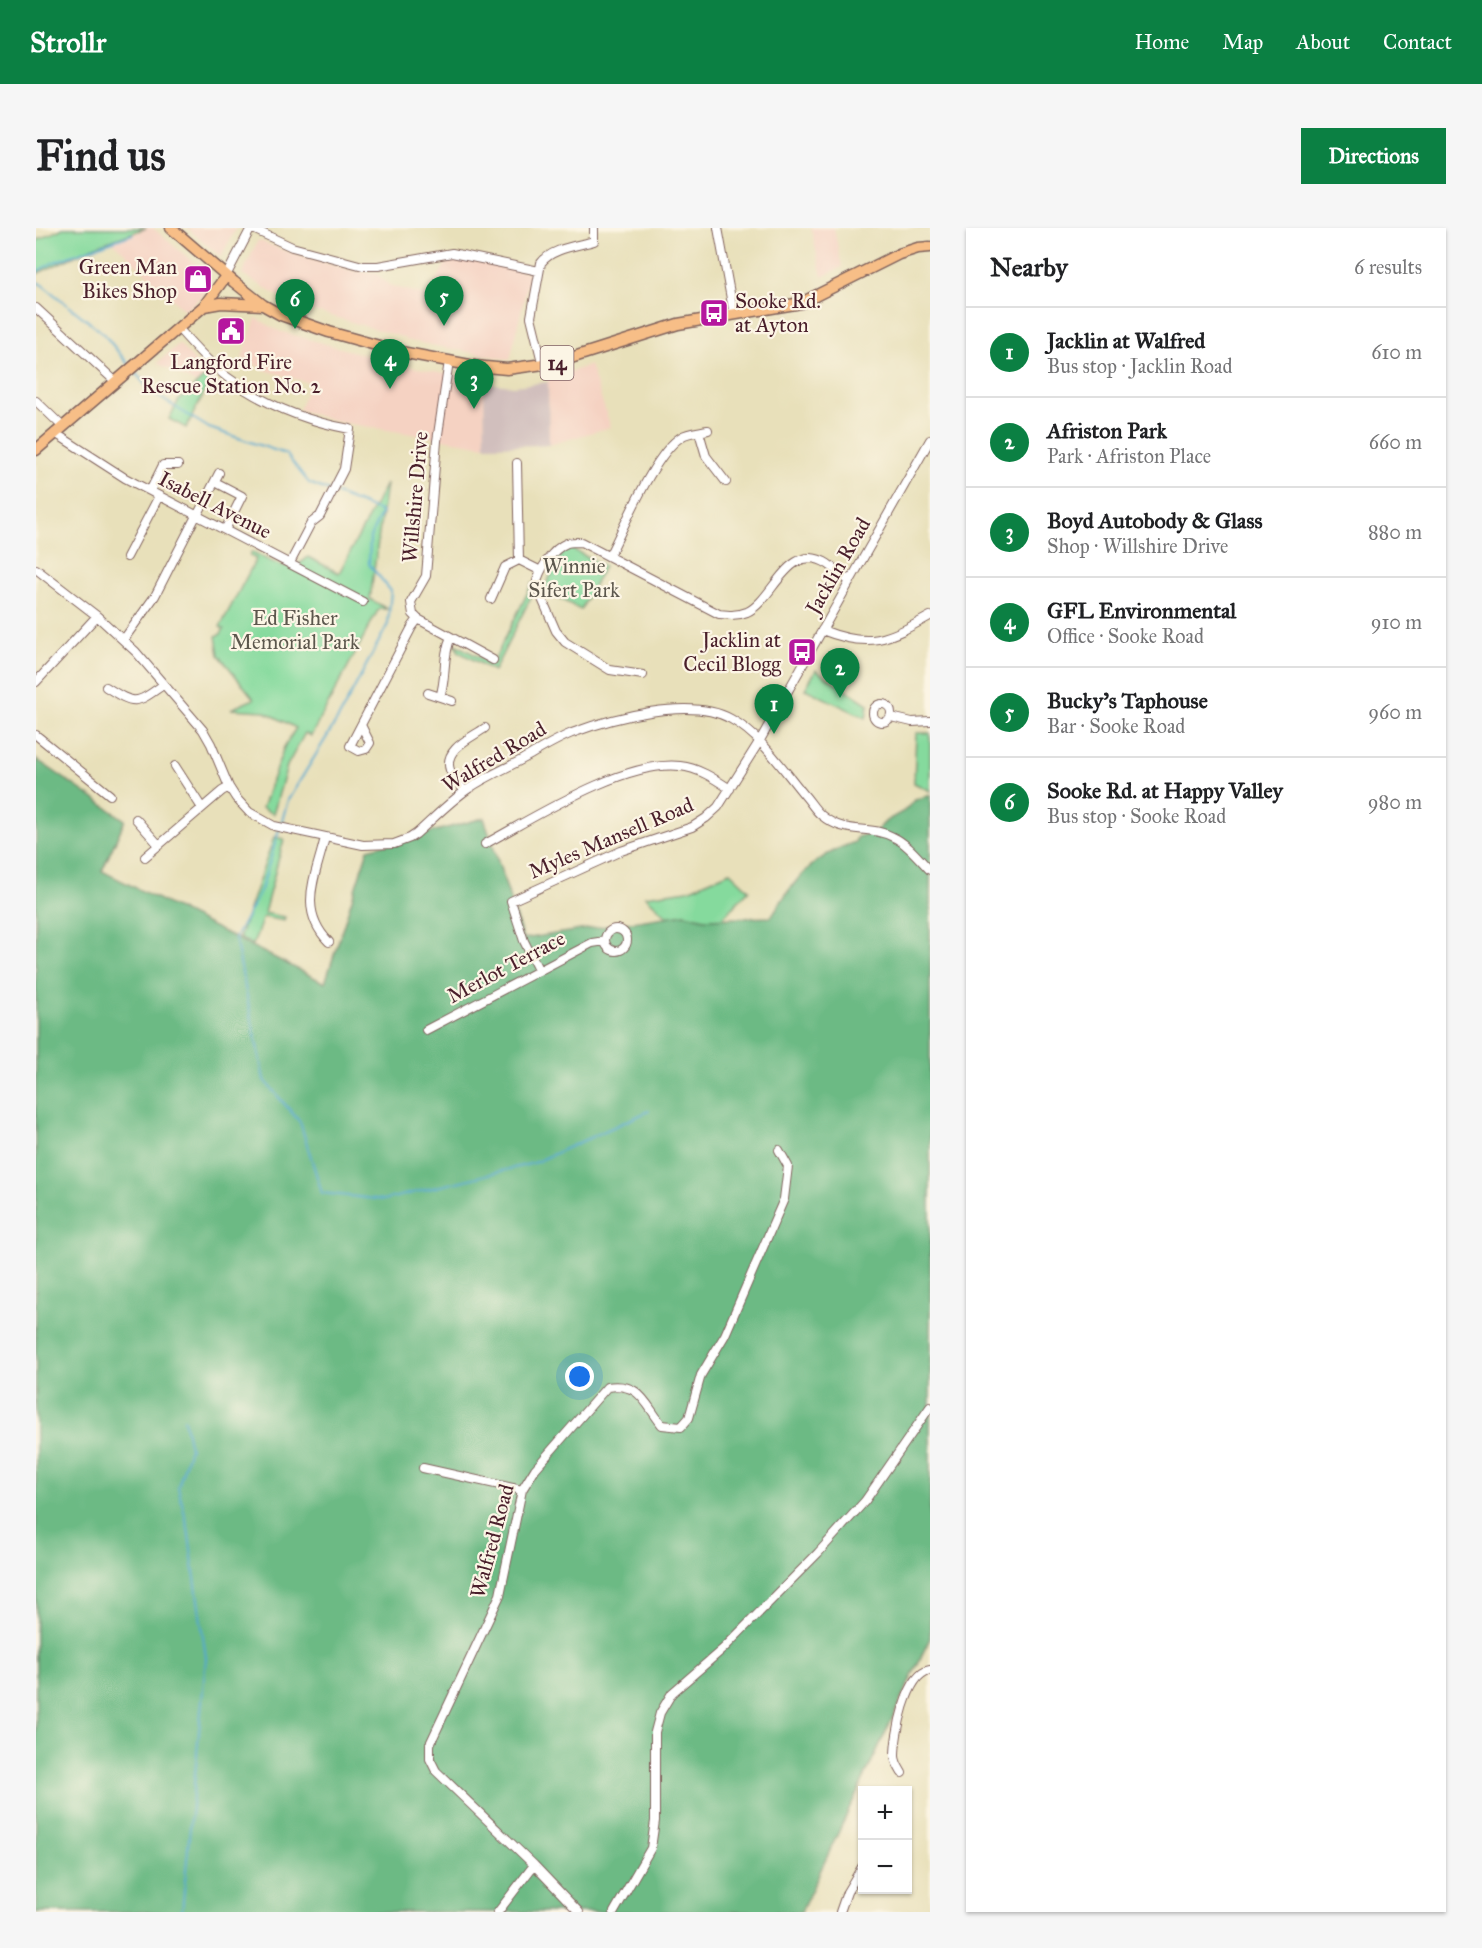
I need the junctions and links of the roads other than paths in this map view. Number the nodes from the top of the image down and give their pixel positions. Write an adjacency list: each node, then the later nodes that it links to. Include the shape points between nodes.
1 (171, 228): 7 (main road, 14)
2 (251, 228): 6 (street, via 292,247 363,266 452,253); 7 (street)
3 (594, 228): 6 (street, via 594,241 546,256)
4 (718, 228): 11 (street)
5 (930, 247): 11 (main road, 14, via 899,254 801,303)
6 (539, 271): 14 (street, via 531,317)
7 (226, 276): 8 (main road, 14); 9 (main road)
8 (263, 305): 9 (main road); 13 (main road, 14, via 329,332)
9 (204, 306): 12 (main road)
10 (36, 308): 15 (street)
11 (734, 315): 14 (main road, 14, via 678,324)
12 (178, 328): 15 (main road); 32 (street, via 227,377 278,407 326,425 350,429 344,469)
13 (448, 361): 14 (main road, 14, via 507,369); 40 (street, Willshire Drive, via 436,441 426,576 411,602)
14 (543, 366)
15 (116, 382): 17 (main road)
16 (36, 401): 17 (street, Isabell Avenue)
17 (59, 430): 19 (main road); 25 (street, Isabell Avenue, via 105,466)
18 (930, 440): 35 (street, Jacklin Road)
19 (36, 450)
20 (517, 463): 31 (street)
21 (178, 465): 25 (street, via 163,465)
22 (219, 473): 27 (street)
23 (726, 482): 29 (street, via 706,456 703,431 683,435 658,460)
24 (219, 484): 28 (street, via 242,496)
25 (150, 491): 26 (street, Isabell Avenue)
26 (159, 496): 27 (street, Isabell Avenue); 30 (street)
27 (196, 516): 28 (street, Isabell Avenue); 43 (street, via 155,596)
28 (225, 530): 32 (street, Isabell Avenue)
29 (609, 556): 34 (street, via 581,542 568,543 557,549); 35 (street, via 719,614 749,611 788,567 800,561 826,563)
30 (127, 557)
31 (519, 560): 34 (street); 36 (street, via 505,567)
32 (290, 563): 37 (street, Isabell Avenue)
33 (36, 569): 38 (street, Walfred Road)
34 (541, 571): 45 (street, via 537,590 560,637 610,670)
35 (850, 582): 41 (street, Jacklin Road)
36 (492, 600)
37 (363, 602)
38 (97, 616): 43 (street, Walfred Road); 46 (street)
39 (930, 616): 41 (street, via 878,640 846,639)
40 (418, 619): 42 (street); 54 (street)
41 (822, 630): 57 (street, Jacklin Road)
42 (451, 637): 44 (street); 50 (street, via 445,652)
43 (124, 639): 47 (street, Walfred Road)
44 (493, 660)
45 (643, 675)
46 (36, 682)
47 (163, 685): 48 (street, via 134,702); 59 (street, Walfred Road, via 208,737)
48 (106, 687)
49 (428, 693): 50 (street)
50 (440, 697): 51 (street)
51 (452, 702)
52 (891, 717): 53 (street)
53 (930, 721)
54 (361, 725)
55 (485, 728): 61 (street, via 454,749 449,761 451,772)
56 (36, 735): 62 (street)
57 (759, 742): 60 (street, Myles Mansell Road); 61 (street, Walfred Road, via 720,713 681,709 644,714 570,734); 69 (street, Walfred Road, via 820,814 837,826 893,837 907,845)
58 (175, 766): 63 (street)
59 (230, 787): 63 (street); 65 (street, Walfred Road, via 241,804 264,821)
60 (730, 789): 67 (street, via 698,770 667,765 651,768 595,785); 72 (street, Myles Mansell Road, via 718,807 692,827 614,854 511,901)
61 (465, 791): 65 (street, Walfred Road, via 403,842 363,845)
62 (110, 795)
63 (202, 808): 66 (street)
64 (136, 819): 66 (street)
65 (325, 837): 71 (street, via 310,894 314,920)
66 (158, 844): 68 (street)
67 (485, 844)
68 (145, 857)
69 (930, 870)
70 (605, 941): 72 (street, Merlot Terrace, via 592,943)
71 (329, 942)
72 (538, 971): 73 (street, Merlot Terrace)
73 (426, 1030)
74 (779, 1150): 77 (street, Walfred Road, via 788,1166 784,1199 725,1335 701,1375 689,1418 681,1428 662,1425 634,1388 607,1387 536,1468)
75 (930, 1407): 84 (street, via 865,1501 724,1648 672,1693 660,1713 655,1732 655,1821 651,1848)
76 (423, 1468): 77 (street)
77 (522, 1490): 80 (street, Walfred Road, via 500,1595 430,1744 430,1759 436,1772)
78 (930, 1670): 79 (street, via 919,1675 904,1703 895,1758)
79 (902, 1773)
80 (534, 1865): 82 (street); 83 (street, Walfred Road)
81 (858, 1874): 85 (street)
82 (498, 1912)
83 (579, 1912)
84 (614, 1912)
85 (840, 1912)

